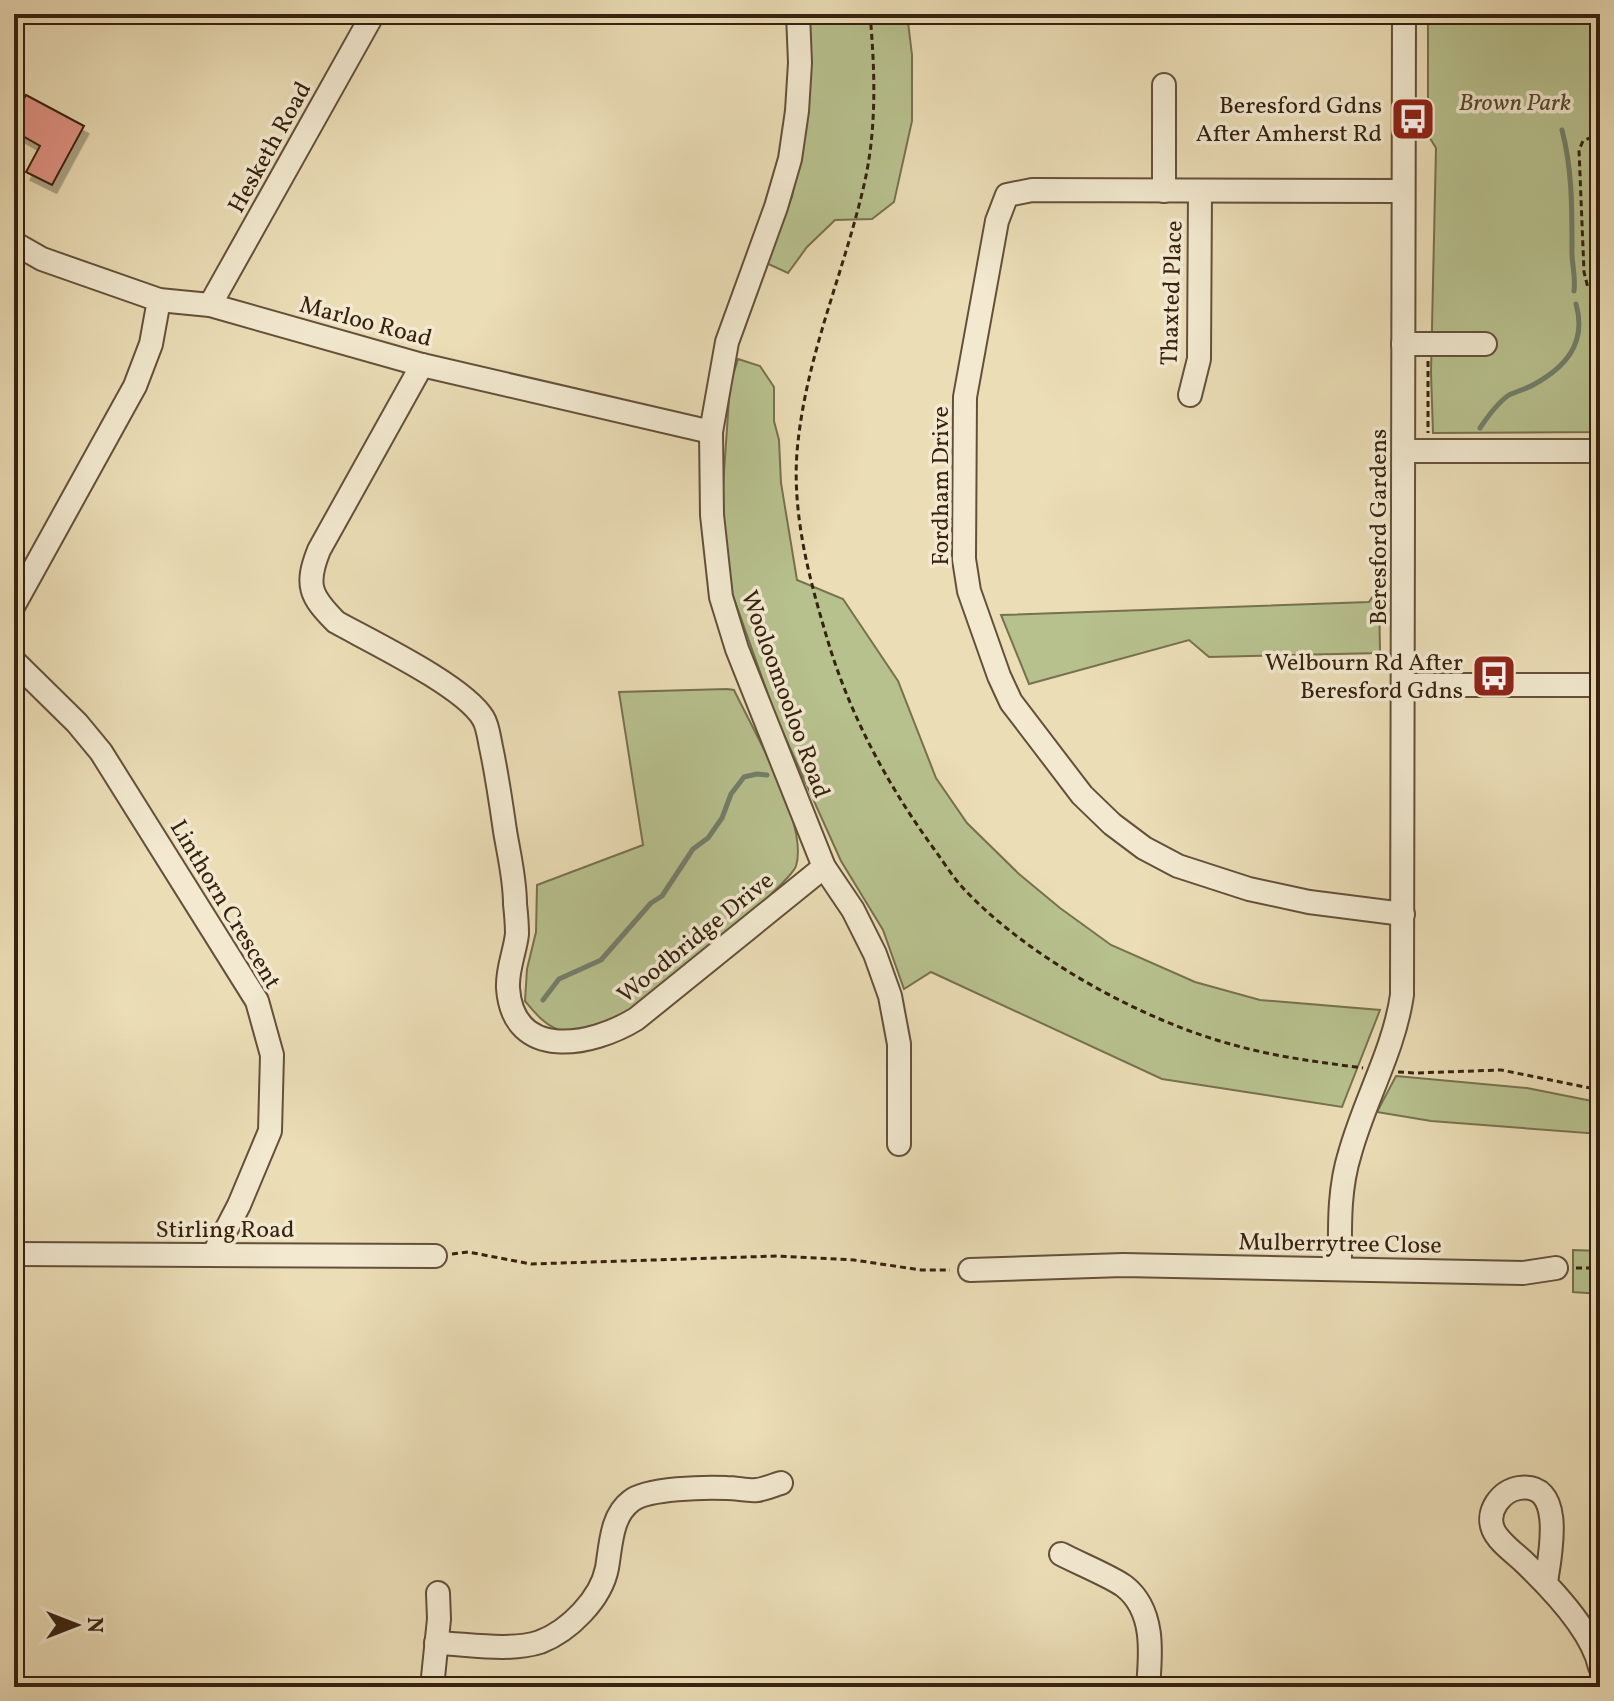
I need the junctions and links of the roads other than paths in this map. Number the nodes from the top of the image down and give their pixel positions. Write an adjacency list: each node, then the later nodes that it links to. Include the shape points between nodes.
1 (373, 14): 10 (street, Hesketh Road)
2 (798, 14): 15 (street, Wooloomooloo Road, via 800,63 790,159 727,342)
3 (1404, 14): 7 (street, Beresford Gardens)
4 (1164, 85): 5 (street)
5 (1164, 191): 6 (street, Fordham Drive); 23 (street, Fordham Drive, via 1020,190 1007,195 1001,207 965,397 963,532 969,591 1011,702 1082,795 1144,848 1213,879 1309,902)
6 (1200, 191): 7 (street, Fordham Drive); 14 (street, Thaxted Place, via 1199,359)
7 (1403, 191): 11 (street, Beresford Gardens)
8 (14, 243): 9 (street, Marloo Road, via 42,259)
9 (159, 300): 10 (street, Marloo Road); 18 (street, via 151,344 135,386)
10 (210, 305): 13 (street, Marloo Road)
11 (1403, 344): 12 (street); 16 (street, Beresford Gardens)
12 (1485, 344)
13 (422, 365): 15 (street, Marloo Road); 22 (street, Woodbridge Drive, via 319,550 310,589 336,622 460,692 484,719 515,889 517,935 508,988 521,1026 550,1041 601,1037 620,1029)
14 (1190, 395)
15 (711, 432): 22 (street, Wooloomooloo Road, via 712,515 721,597)
16 (1404, 451): 17 (street); 20 (street, Beresford Gardens)
17 (1600, 451)
18 (14, 605)
19 (14, 661): 26 (street, Linthorn Crescent, via 101,752 257,1001 272,1055 270,1131)
20 (1404, 685): 21 (street); 23 (street, Beresford Gardens)
21 (1600, 685)
22 (824, 867): 24 (street, Wooloomooloo Road, via 853,910 890,996 899,1044)
23 (1403, 914): 29 (street, Beresford Gardens, via 1398,1020 1347,1164 1340,1200)
24 (899, 1144)
25 (14, 1254): 26 (street, Stirling Road)
26 (213, 1255): 27 (street, Stirling Road)
27 (435, 1256)
28 (1556, 1268): 29 (street, Mulberrytree Close, via 1523,1273)
29 (1340, 1269): 30 (street, Mulberrytree Close, via 1123,1265)
30 (970, 1270)
31 (781, 1483): 35 (street, via 758,1490 723,1487 633,1498 620,1511 595,1599 573,1620 540,1642)
32 (1061, 1554): 38 (street, via 1124,1586 1145,1613)
33 (1546, 1582): 36 (street, via 1587,1637)
34 (438, 1593): 35 (street)
35 (436, 1643): 37 (street)
36 (1600, 1667)
37 (432, 1687)
38 (1148, 1687)

